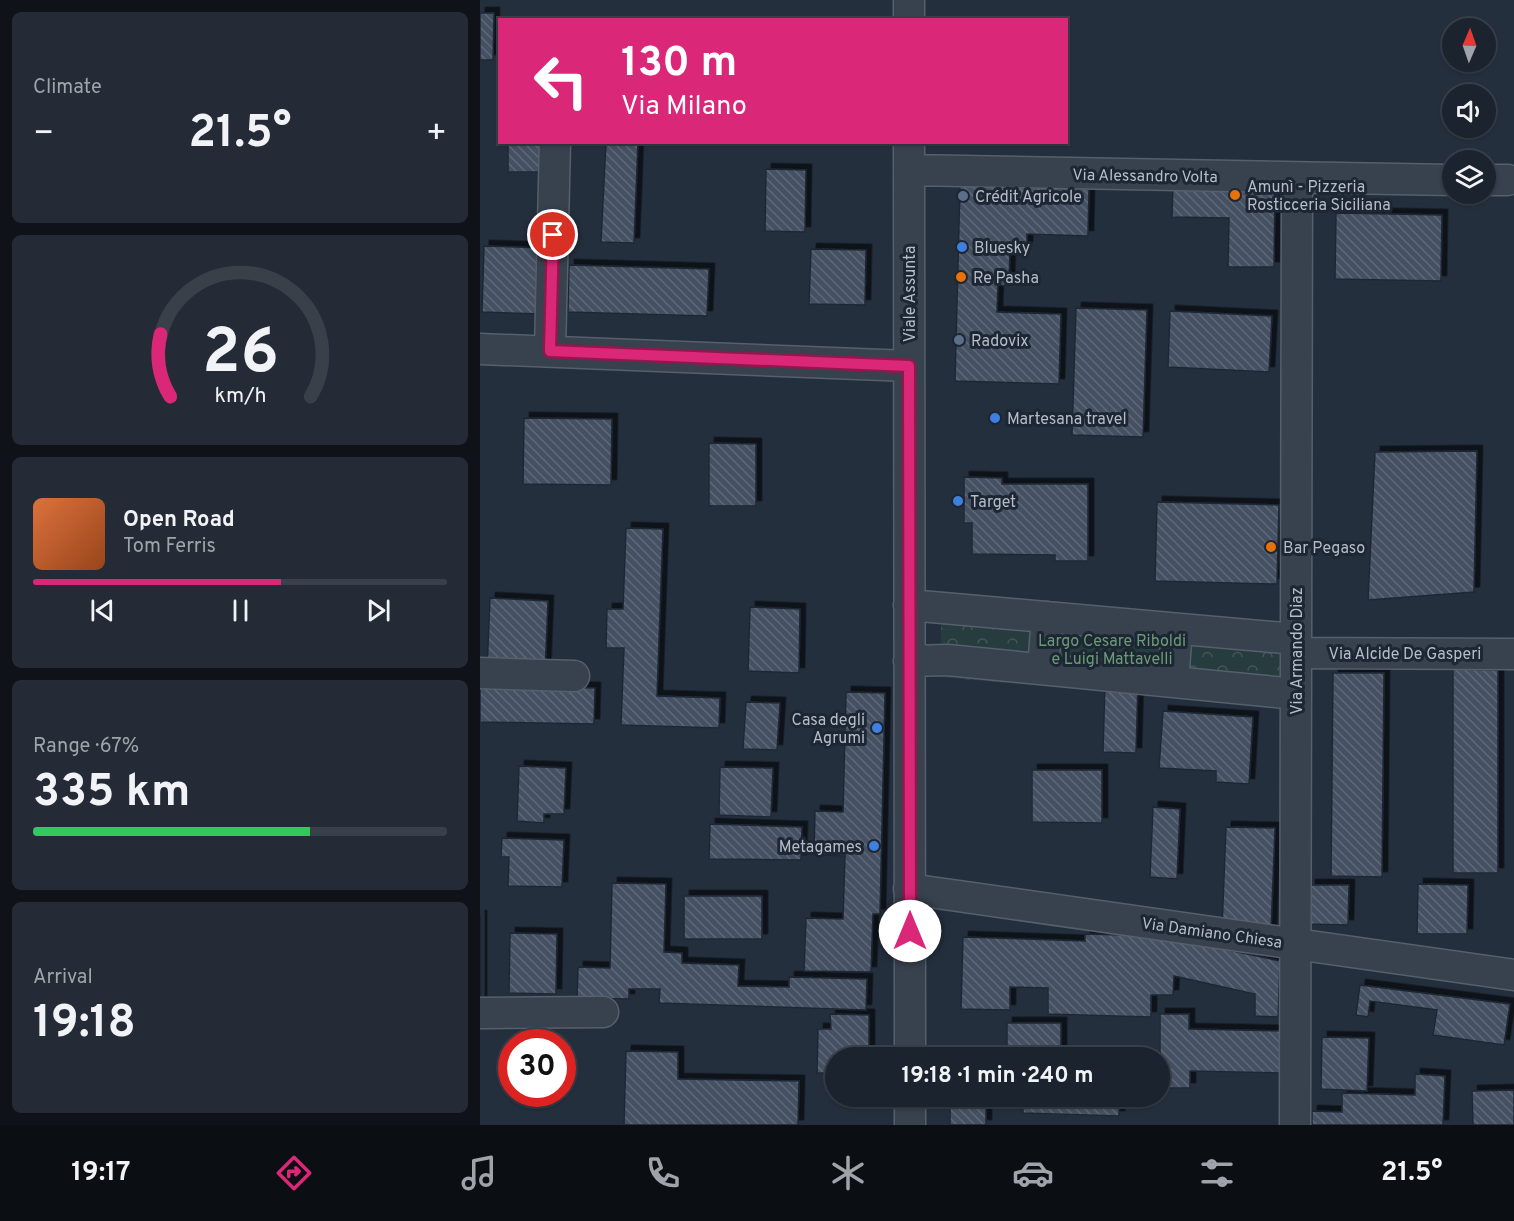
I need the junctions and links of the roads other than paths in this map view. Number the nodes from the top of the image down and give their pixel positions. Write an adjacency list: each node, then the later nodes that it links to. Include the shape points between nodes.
1 (909, 0): 2 (street)
2 (909, 18)
3 (555, 144): 8 (street)
4 (909, 156): 5 (street, Via Alessandro Volta); 9 (street, Viale Assunta)
5 (1297, 178): 6 (street, Via Alessandro Volta); 13 (street, Via Armando Diaz)
6 (1442, 180)
7 (480, 349): 8 (street)
8 (550, 351): 9 (street)
9 (909, 366): 10 (street, Viale Assunta)
10 (909, 605): 11 (street); 15 (street, Viale Assunta)
11 (1047, 617): 12 (street); 16 (street)
12 (1177, 629): 13 (street); 19 (street)
13 (1296, 646): 14 (street, Via Alcide De Gasperi); 20 (street, Via Armando Diaz)
14 (1514, 654)
15 (909, 661): 16 (street, via 946,660); 21 (street, Viale Assunta)
16 (1043, 669): 19 (street)
17 (480, 673): 18 (street)
18 (574, 676)
19 (1173, 682): 20 (street)
20 (1296, 694): 22 (street, Via Armando Diaz)
21 (909, 889): 22 (street, Via Damiano Chiesa); 26 (street, Viale Assunta)
22 (1297, 944): 23 (street, Via Damiano Chiesa); 29 (street, Via Armando Diaz)
23 (1514, 975)
24 (603, 1012): 25 (street)
25 (480, 1013)
26 (910, 1047)
27 (910, 1107): 28 (street)
28 (910, 1125)
29 (1295, 1125)

